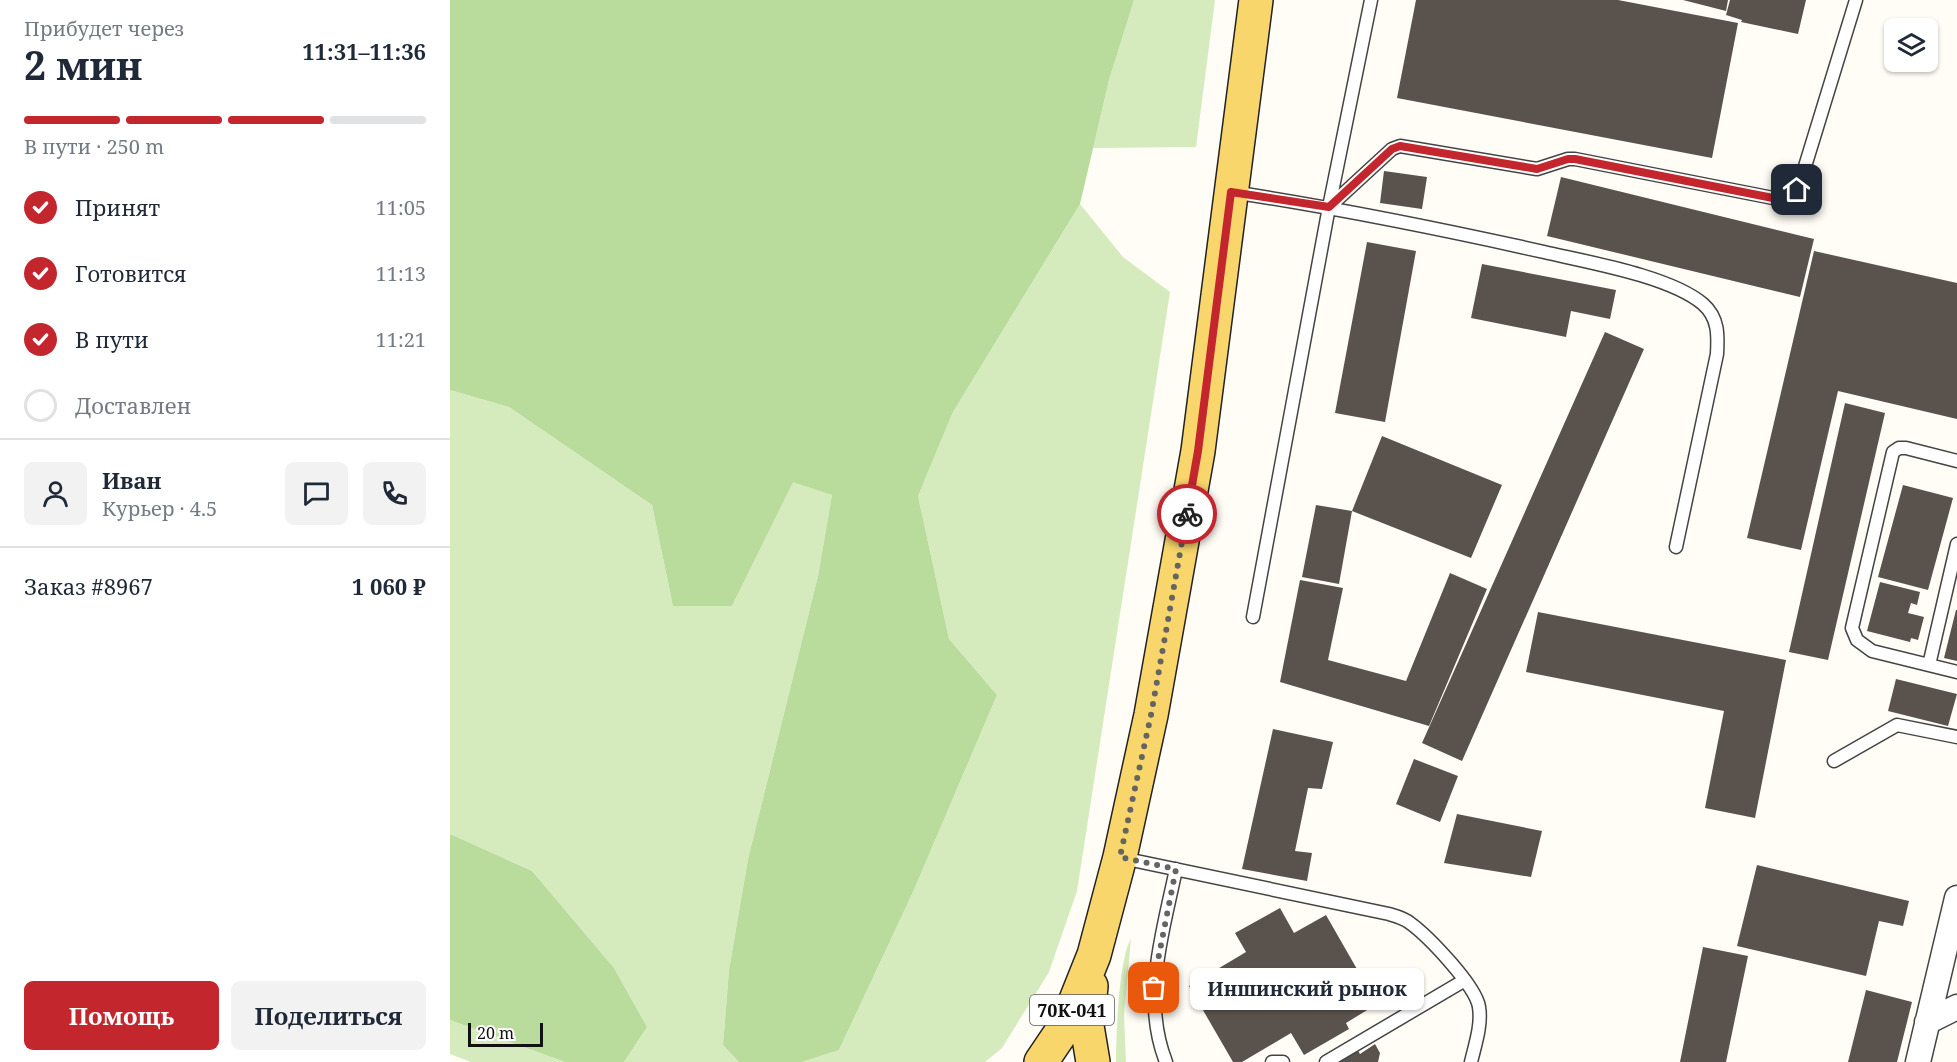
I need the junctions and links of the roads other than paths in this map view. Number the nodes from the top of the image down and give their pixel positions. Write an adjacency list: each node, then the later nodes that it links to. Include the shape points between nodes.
1 (1256, 0): 4 (main road, 70К-041)
2 (1371, 0): 5 (lane)
3 (1856, 0): 5 (lane, via 1799,186 1789,197 1773,198 1575,159 1537,169 1400,146)
4 (1231, 192): 5 (lane); 14 (main road, 70К-041, via 1189,506 1151,715)
5 (1329, 207): 8 (lane, via 1600,265 1661,282 1706,306 1717,326 1717,354); 9 (lane)
6 (1957, 461): 10 (lane, via 1906,448 1896,449 1892,454 1852,625 1857,640 1868,649)
7 (1957, 544): 10 (lane)
8 (1676, 547)
9 (1254, 617)
10 (1929, 665): 11 (lane)
11 (1957, 672)
12 (1957, 737): 13 (lane, via 1897,725)
13 (1834, 761)
14 (1120, 857): 15 (lane); 17 (main road, 70К-041)
15 (1176, 869): 18 (lane, via 1398,917 1417,929); 23 (lane, via 1154,996 1155,1024)
16 (1957, 898): 20 (street)
17 (1094, 954): 21 (main road, 70К-041, via 1066,1025); 22 (main road, 70К-041, via 1087,1026)
18 (1465, 980): 26 (lane); 27 (lane, via 1476,997 1480,1016)
19 (1957, 1007): 20 (street)
20 (1927, 1022): 28 (street)
21 (1041, 1062)
22 (1094, 1062)
23 (1166, 1062)
24 (1272, 1062): 25 (lane)
25 (1283, 1062)
26 (1326, 1062)
27 (1471, 1062)
28 (1918, 1062)

